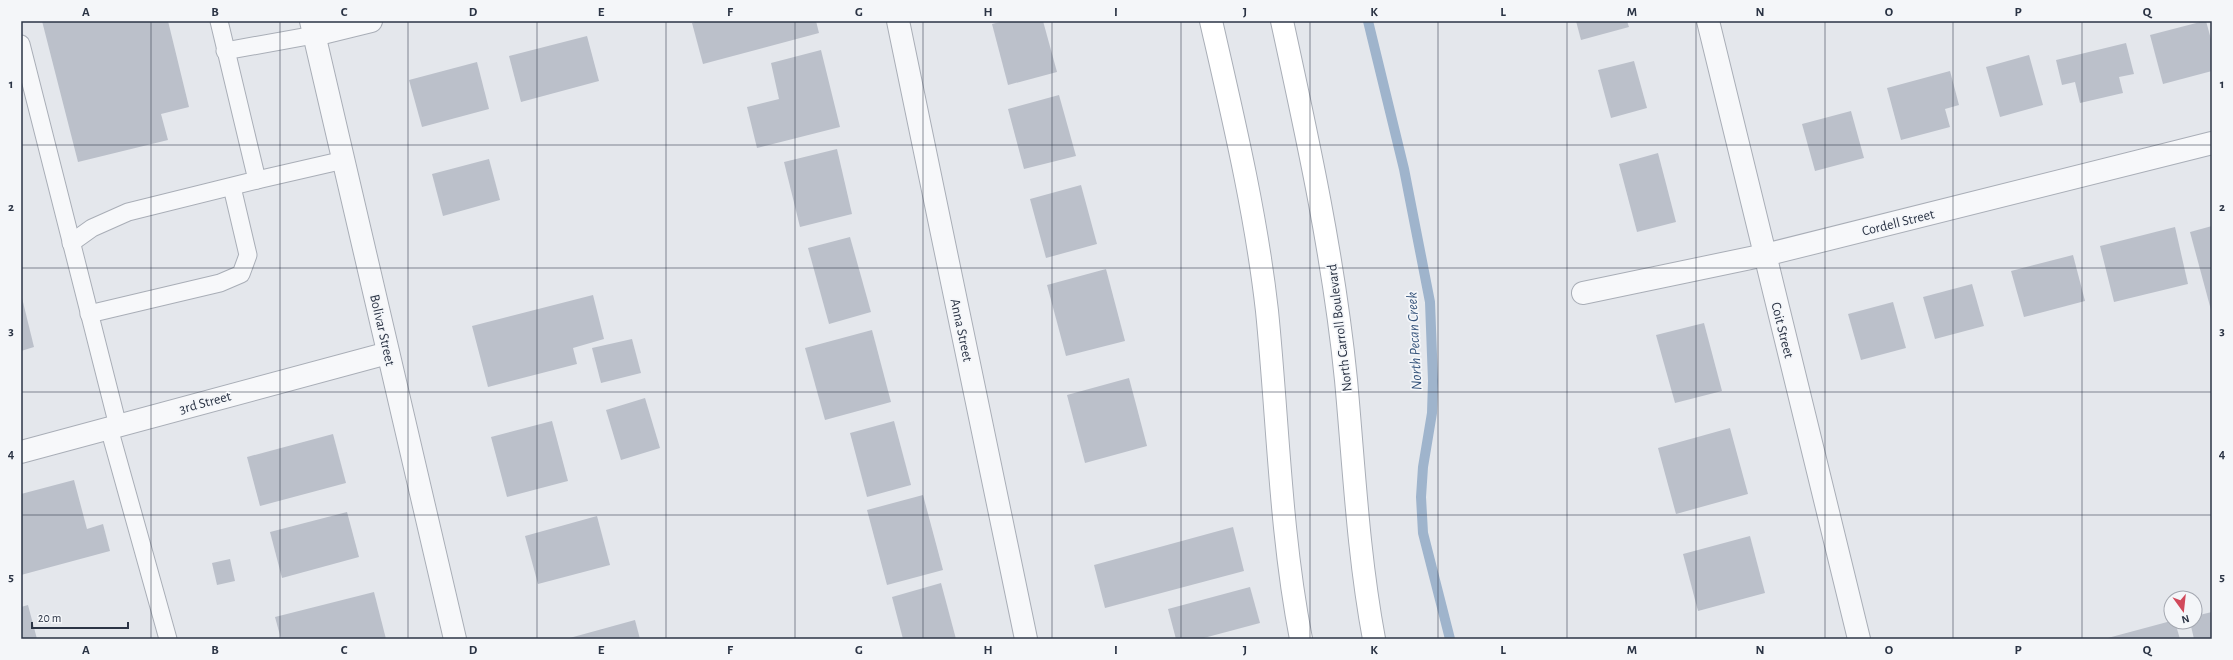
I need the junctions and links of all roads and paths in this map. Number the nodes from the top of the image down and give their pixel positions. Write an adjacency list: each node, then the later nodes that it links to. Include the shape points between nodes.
1 (219, 21): 9 (lane)
2 (371, 21): 7 (street)
3 (898, 21): 23 (street, Anna Street)
4 (1211, 21): 24 (main road, via 1233,116 1257,241 1267,311 1293,594)
5 (1282, 21): 25 (main road, North Carroll Boulevard, via 1330,250 1346,380 1365,589)
6 (1708, 21): 15 (street, Coit Street)
7 (312, 28): 9 (lane); 11 (street, Bolivar Street)
8 (21, 44): 14 (lane)
9 (225, 50): 12 (lane)
10 (2212, 143): 15 (street, Cordell Street)
11 (344, 160): 12 (lane); 18 (street, Bolivar Street)
12 (257, 180): 13 (lane)
13 (232, 187): 14 (lane, via 128,212 92,228); 17 (lane, via 248,255 241,274 220,283)
14 (72, 243): 17 (lane)
15 (1765, 255): 16 (street, Cordell Street); 26 (street, Coit Street)
16 (1583, 293)
17 (89, 314): 19 (lane)
18 (388, 353): 19 (street, 3rd Street); 22 (street, Bolivar Street)
19 (113, 427): 20 (street, 3rd Street); 21 (lane)
20 (21, 452)
21 (168, 639)
22 (455, 639)
23 (1026, 639)
24 (1301, 639)
25 (1374, 639)
26 (1859, 639)

